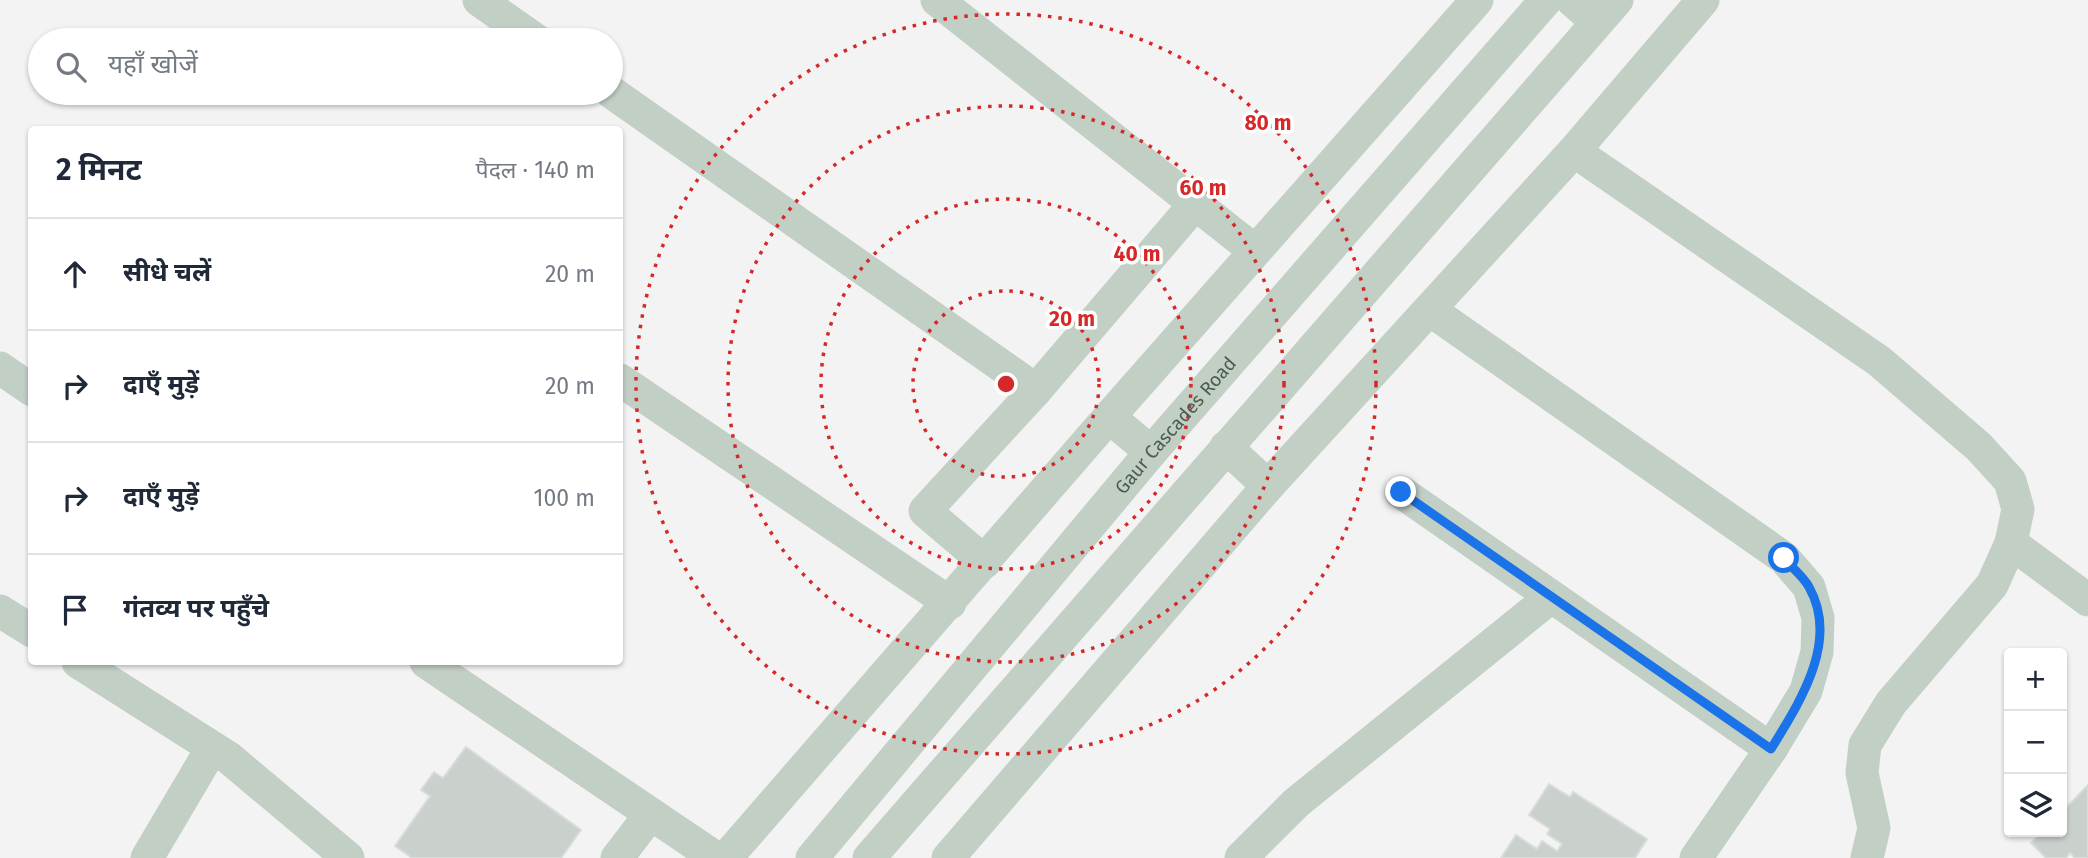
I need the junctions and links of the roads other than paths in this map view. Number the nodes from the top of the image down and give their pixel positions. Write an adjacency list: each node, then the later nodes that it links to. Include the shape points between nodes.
1 (479, 0): 8 (street)
2 (937, 0): 11 (street)
3 (1477, 0): 12 (street)
4 (1546, 0): 20 (street, Gaur Cascades Road)
5 (1573, 0): 7 (street)
6 (1703, 0): 10 (street)
7 (1607, 11): 19 (street)
8 (520, 28)
9 (623, 100): 17 (street)
10 (1574, 151): 13 (street); 23 (street, via 1831,325 1979,447 2010,481 2018,509)
11 (1195, 204): 12 (street); 17 (street)
12 (1255, 251): 18 (street)
13 (1430, 310): 21 (street); 33 (street, via 1784,558 1809,587 1818,618 1817,652 1806,691)
14 (0, 368): 16 (street)
15 (623, 382): 27 (street)
16 (28, 387)
17 (1036, 390): 24 (street, via 925,511)
18 (1108, 417): 20 (street); 24 (street)
19 (1226, 447): 21 (street); 41 (street)
20 (1151, 452): 40 (street, Gaur Cascades Road)
21 (1268, 486): 42 (street)
22 (1401, 492): 25 (street)
23 (2011, 543): 26 (street); 45 (street, via 1992,585 1891,703 1865,745 1862,773 1874,828)
24 (985, 562): 27 (street)
25 (1551, 597): 33 (street); 43 (street, via 1296,803)
26 (2088, 600)
27 (950, 603): 39 (street)
28 (0, 611): 29 (street)
29 (28, 628)
30 (83, 665): 32 (street)
31 (430, 665): 34 (street)
32 (212, 748): 35 (street); 36 (street)
33 (1771, 749): 44 (street)
34 (650, 815): 37 (street); 38 (street)
35 (147, 858)
36 (348, 858)
37 (617, 858)
38 (716, 858)
39 (726, 858)
40 (812, 858)
41 (869, 858)
42 (948, 858)
43 (1241, 858)
44 (1696, 858)
45 (1867, 858)

